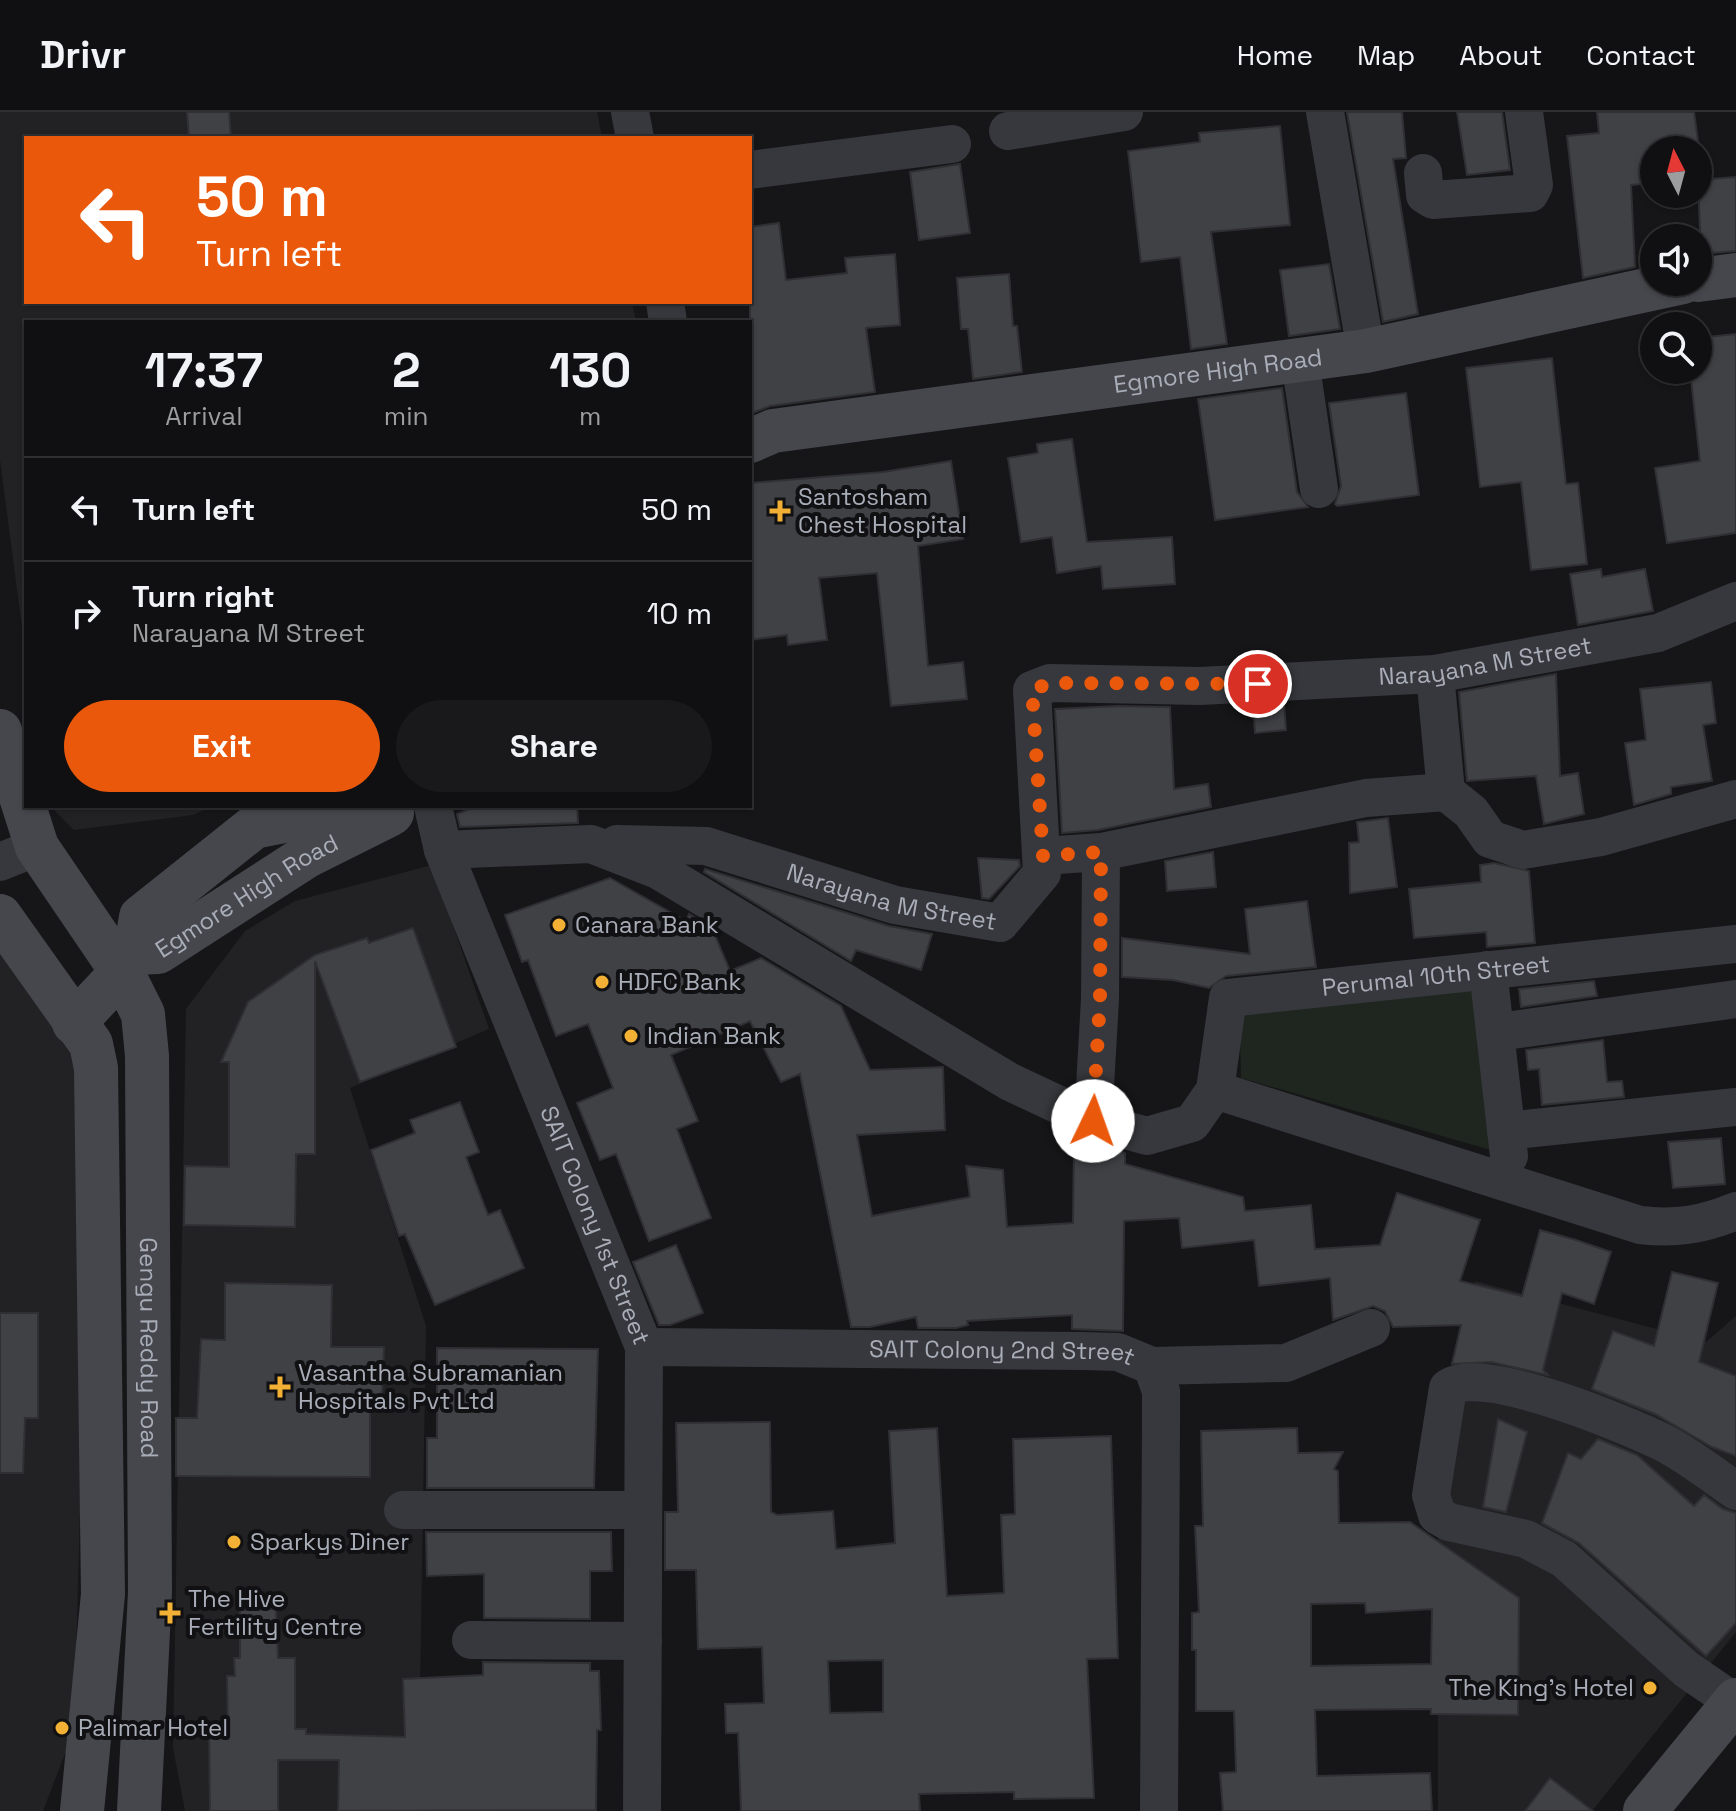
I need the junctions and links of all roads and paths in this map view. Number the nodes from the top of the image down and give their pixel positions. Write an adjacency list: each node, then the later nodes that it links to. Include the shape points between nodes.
1 (630, 112): 6 (street)
2 (1124, 112): 5 (street)
3 (1325, 112): 13 (street)
4 (1524, 112): 9 (street, via 1534,185 1530,193 1433,200 1425,195)
5 (1008, 131)
6 (635, 136)
7 (952, 144): 8 (street)
8 (752, 170)
9 (1423, 173)
10 (1736, 275): 11 (main road)
11 (1712, 278)
12 (1640, 291): 13 (main road, Egmore High Road)
13 (1366, 351): 14 (main road, Egmore High Road)
14 (1300, 360): 15 (main road, Egmore High Road, via 773,431); 16 (street)
15 (752, 440)
16 (1319, 489)
17 (1736, 601): 18 (street, Narayana M Street, via 1658,633)
18 (1435, 674): 20 (street); 27 (street, Narayana M Street, via 1200,686 1050,683 1032,690)
19 (0, 731): 26 (main road)
20 (1446, 792): 21 (street, via 1471,812 1490,839 1523,850 1601,837); 25 (street, via 1366,798)
21 (1736, 799)
22 (408, 808): 24 (street, SAIT Colony 1st Street); 30 (main road, via 339,810 254,827 141,917)
23 (591, 844): 24 (street); 27 (street, Narayana M Street, via 706,846 895,905 1000,923 1042,873); 37 (street, via 658,870 1010,1082)
24 (443, 850): 42 (street, SAIT Colony 1st Street)
25 (1101, 852): 27 (street); 37 (street)
26 (19, 854): 30 (main road)
27 (1043, 856)
28 (0, 916): 33 (main road)
29 (1736, 944): 31 (street, Perumal 10th Street)
30 (128, 963): 33 (main road); 51 (main road, Gengu Reddy Road, via 143,1014 147,1056 150,1592)
31 (1488, 970): 34 (street); 35 (street, Perumal 10th Street, via 1228,998)
32 (1736, 999): 34 (street)
33 (74, 1023): 50 (main road, via 91,1044 96,1068 103,1594)
34 (1498, 1032): 38 (street)
35 (1215, 1090): 37 (street, via 1192,1123 1147,1136); 39 (street)
36 (1736, 1107): 38 (street)
37 (1093, 1121)
38 (1506, 1131): 39 (street)
39 (1513, 1183): 40 (street, via 1640,1225 1674,1229)
40 (1736, 1211)
41 (1371, 1328): 43 (street, via 1286,1363)
42 (644, 1347): 43 (street, SAIT Colony 2nd Street, via 1095,1351 1118,1352); 46 (street, SAIT Colony 1st Street)
43 (1152, 1366): 53 (street, SAIT Colony 2nd Street, via 1161,1391)
44 (1736, 1491): 49 (street, via 1665,1444 1559,1399 1481,1382 1463,1381 1448,1388 1431,1495 1437,1515 1526,1539 1564,1559 1686,1669)
45 (403, 1510): 46 (street)
46 (642, 1510): 48 (street, SAIT Colony 1st Street)
47 (471, 1640): 48 (street)
48 (643, 1641): 52 (street, SAIT Colony 1st Street)
49 (1735, 1701): 54 (main road)
50 (82, 1811)
51 (139, 1811)
52 (642, 1811)
53 (1159, 1811)
54 (1645, 1811)

